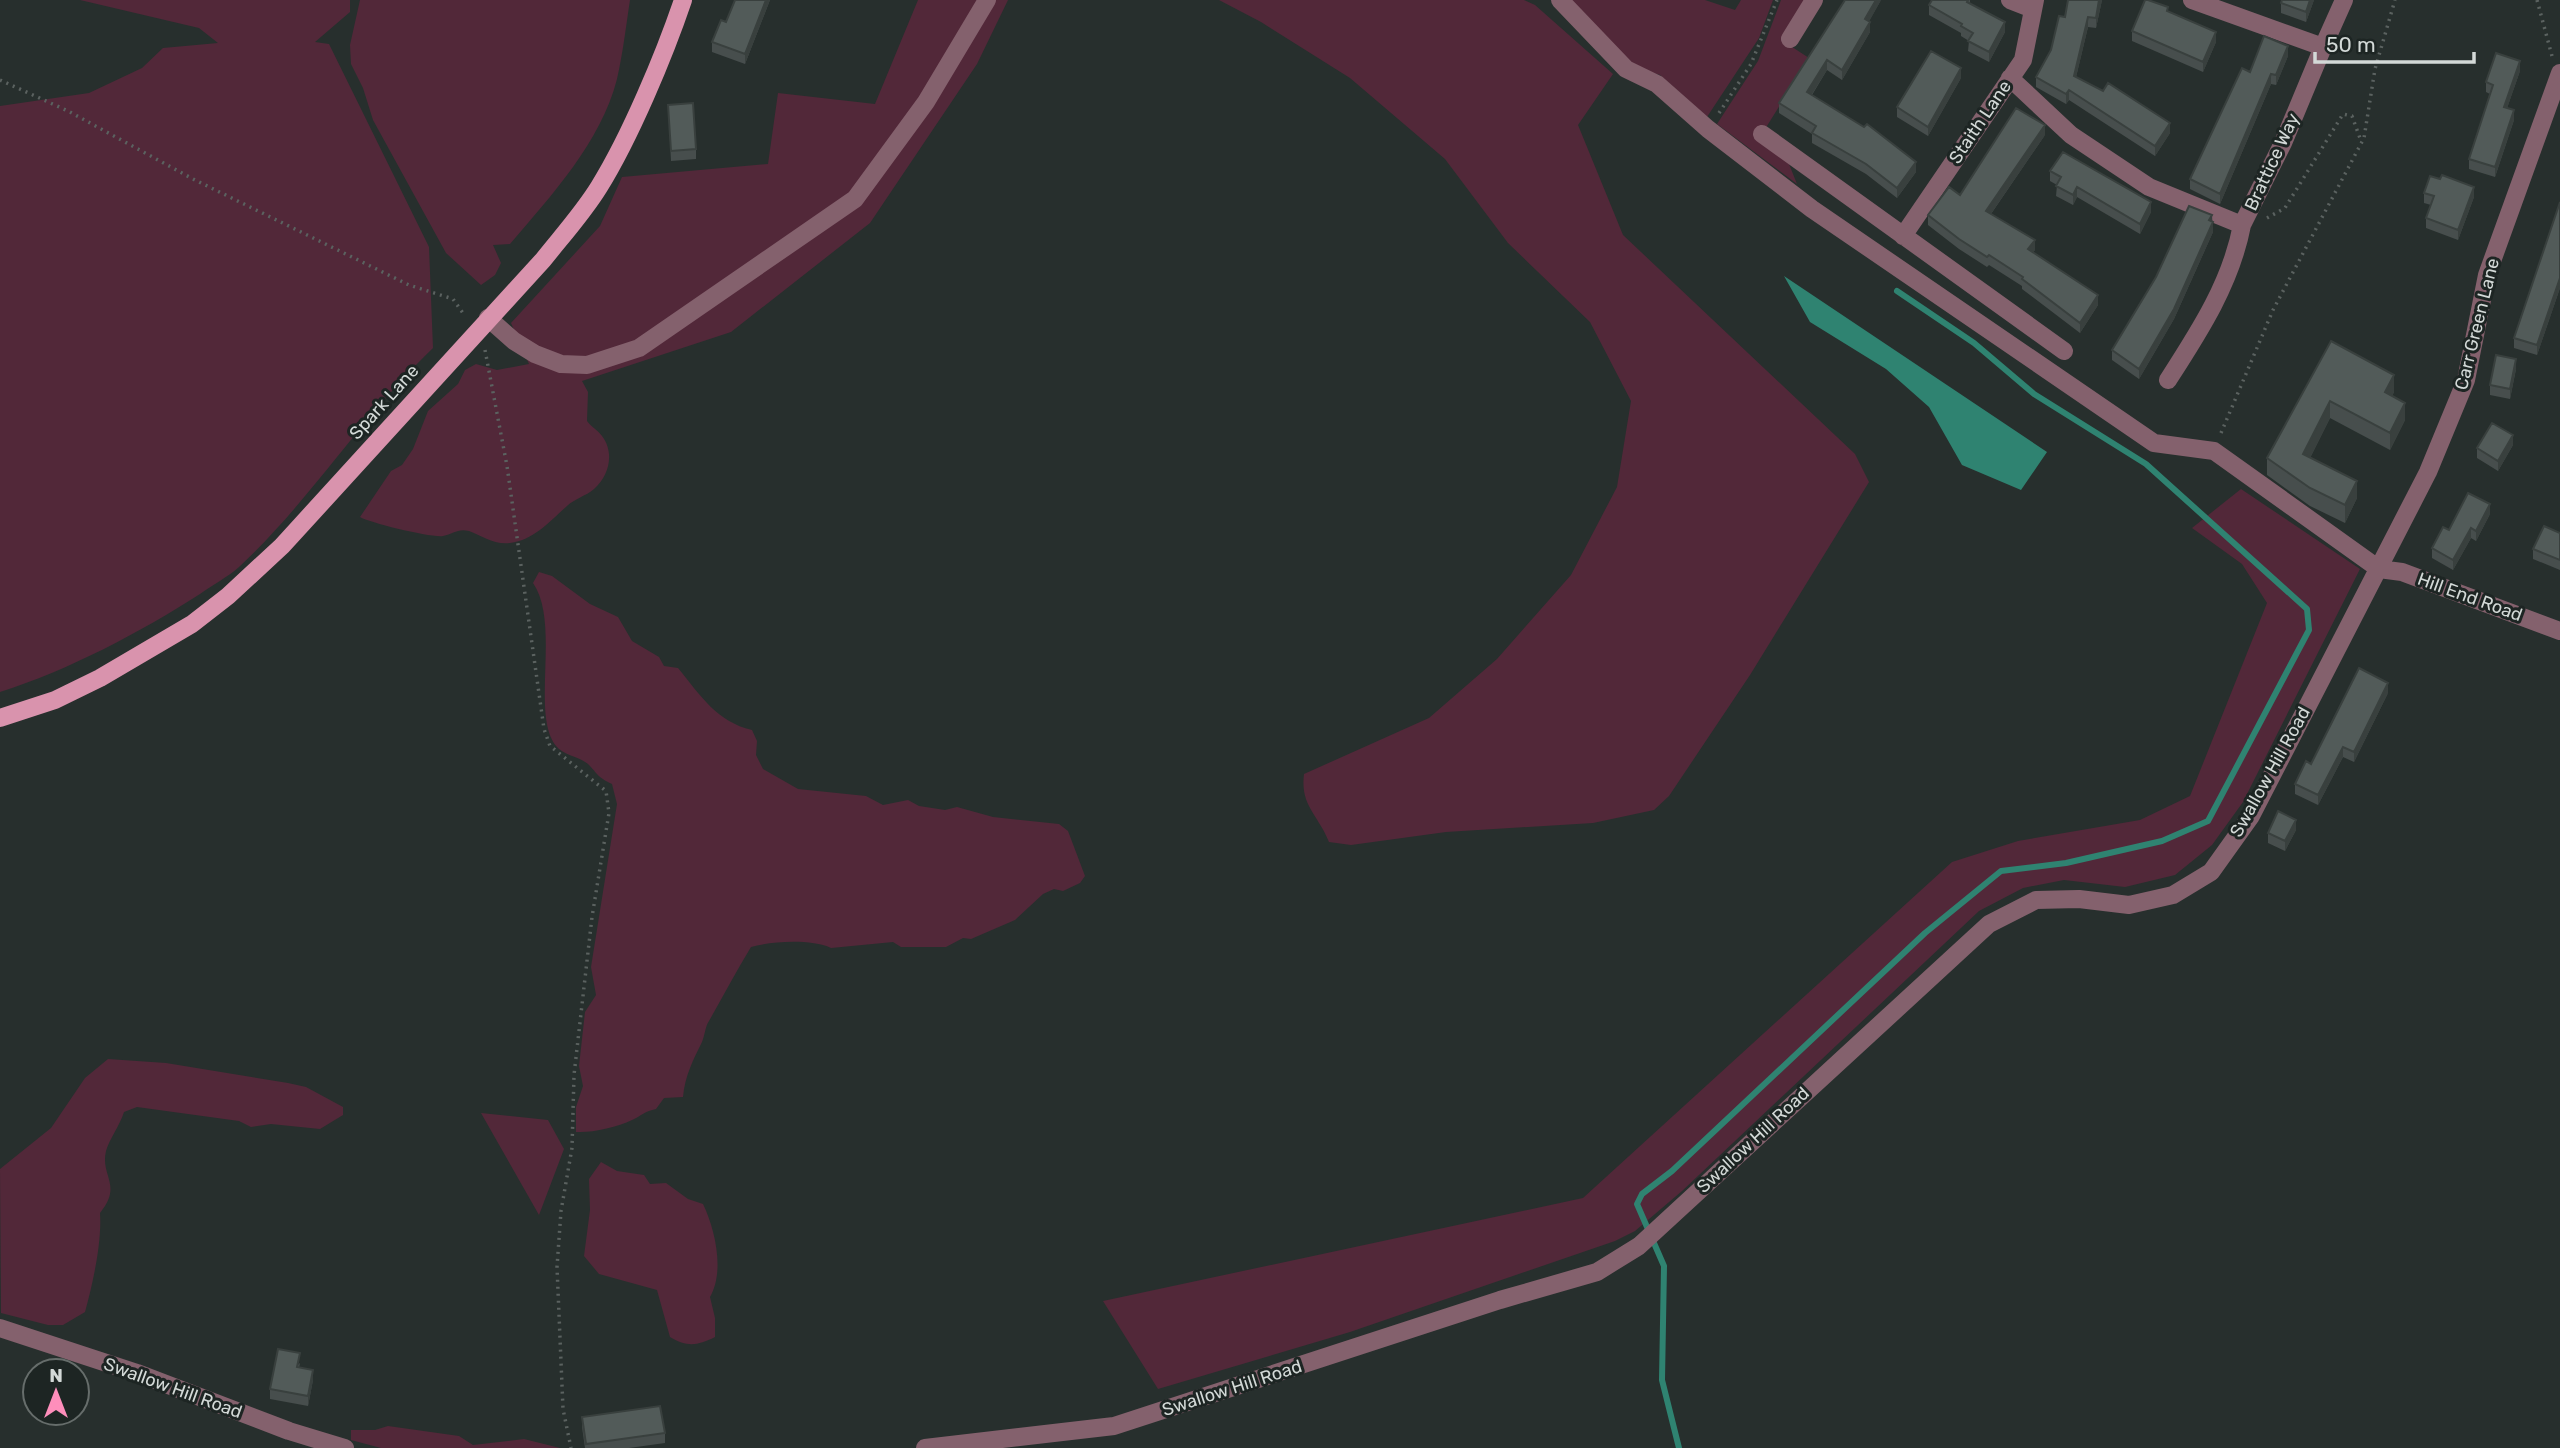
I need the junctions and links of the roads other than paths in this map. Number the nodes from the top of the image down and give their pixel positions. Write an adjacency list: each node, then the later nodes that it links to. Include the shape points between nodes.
1 (683, 0): 17 (main road, Spark Lane, via 599,187 543,260)
2 (988, 0): 17 (street, via 926,102 855,199 639,348 587,365 561,364)
3 (1560, 0): 20 (street, via 1626,69 1657,84 1812,209 2154,443 2214,451)
4 (1814, 0): 9 (street)
5 (2010, 0): 8 (street)
6 (2193, 0): 10 (street)
7 (2343, 0): 10 (street, Brattice Way)
8 (2034, 4): 12 (street, Staith Lane, via 2023,60)
9 (1790, 38)
10 (2323, 47): 15 (street, Brattice Way)
11 (2557, 67): 13 (street, Carr Green Lane)
12 (2010, 78): 15 (street, Brattice Way, via 2071,135 2149,187); 16 (street, Staith Lane)
13 (2556, 98): 20 (street, Carr Green Lane, via 2487,275 2466,380 2428,472)
14 (1762, 134): 16 (street)
15 (2245, 219): 19 (street, via 2203,326)
16 (1903, 236): 18 (street)
17 (482, 325): 22 (main road, Spark Lane, via 282,546 228,596 181,631 100,678)
18 (2064, 351)
19 (2168, 380)
20 (2379, 569): 21 (street, Hill End Road, via 2402,572); 25 (street, Swallow Hill Road, via 2251,816 2211,872 2173,895 2129,905 2036,900 1990,924 1639,1246 1597,1272 1114,1426)
21 (2560, 631)
22 (0, 718)
23 (0, 1328): 24 (street, Swallow Hill Road)
24 (345, 1448)
25 (925, 1448)

